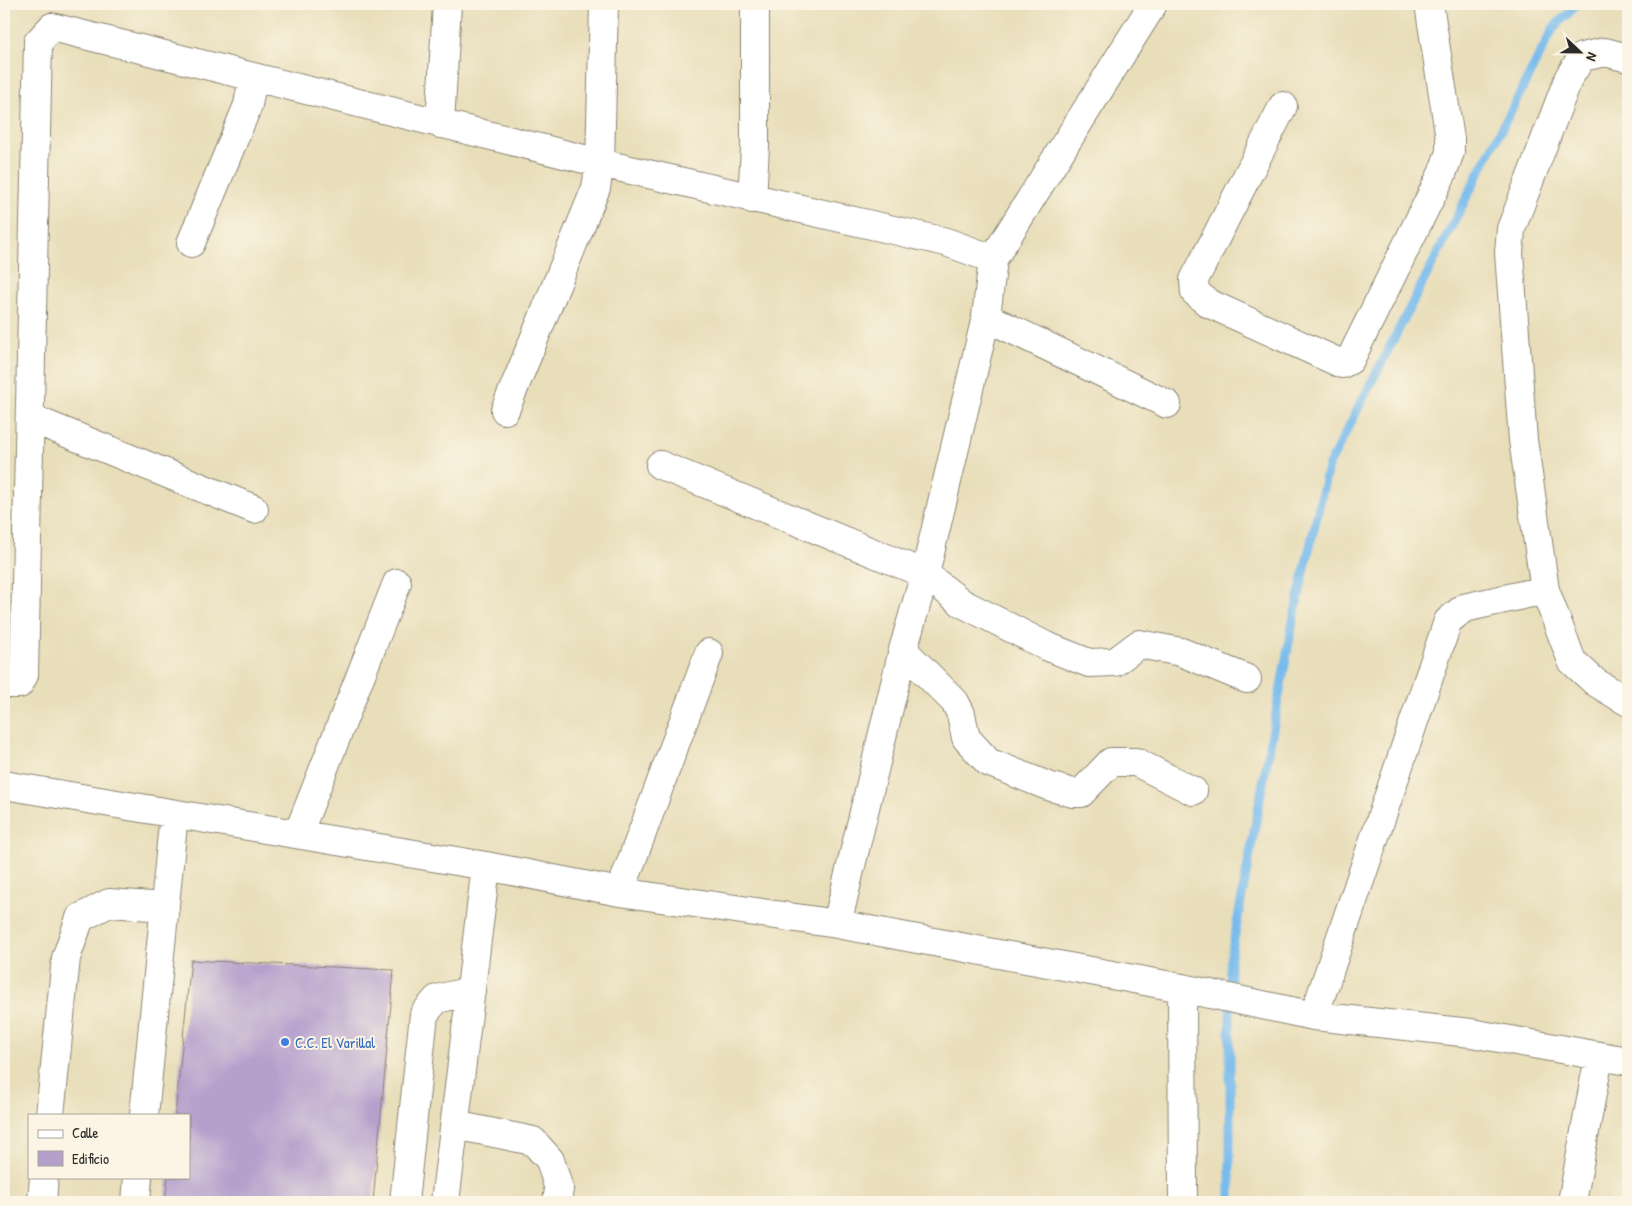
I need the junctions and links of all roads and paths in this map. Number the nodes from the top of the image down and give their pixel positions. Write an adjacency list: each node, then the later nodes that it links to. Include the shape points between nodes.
1 (447, 4): 9 (street)
2 (604, 4): 10 (street)
3 (755, 4): 11 (street)
4 (1154, 4): 13 (street)
5 (1429, 4): 8 (street, via 1450,152 1350,360 1342,364 1208,303 1195,292 1194,280)
6 (1628, 58): 22 (street, via 1606,52 1582,57 1569,77 1511,229 1509,253 1523,440)
7 (253, 77): 9 (street); 12 (street, via 248,104); 17 (street, via 52,27 38,42)
8 (1283, 106)
9 (440, 124): 10 (street)
10 (600, 162): 11 (street); 16 (street, via 596,188)
11 (752, 199): 13 (street, via 946,242)
12 (191, 243)
13 (993, 259): 14 (street)
14 (986, 317): 15 (street); 20 (street)
15 (1167, 404)
16 (505, 410)
17 (30, 418): 19 (street); 26 (street, via 24,675 19,684)
18 (660, 465): 20 (street)
19 (254, 509)
20 (925, 574): 23 (street); 25 (street, via 962,603 1046,646 1088,663 1115,662 1139,644 1182,652)
21 (397, 583): 31 (street)
22 (1546, 590): 27 (street, via 1572,662); 38 (street, via 1464,608 1448,621)
23 (903, 650): 29 (street, via 955,702 966,738 988,762 1073,793 1081,793 1111,762 1136,762); 35 (street)
24 (709, 652): 33 (street)
25 (1247, 679)
26 (4, 684)
27 (1628, 702)
28 (4, 785): 30 (street)
29 (1194, 791)
30 (174, 814): 31 (street); 34 (street)
31 (298, 834): 32 (street)
32 (486, 866): 33 (street); 37 (street)
33 (620, 892): 35 (street)
34 (165, 907): 41 (street, via 109,904 80,918 66,958); 42 (street)
35 (837, 924): 36 (street)
36 (1182, 988): 38 (street); 51 (street)
37 (471, 990): 43 (street); 48 (street, via 437,999 424,1014)
38 (1314, 1016): 39 (street, via 1471,1033)
39 (1599, 1056): 40 (street); 52 (street)
40 (1628, 1061)
41 (50, 1114)
42 (144, 1114)
43 (454, 1125): 49 (street); 50 (street, via 533,1141 550,1160 559,1190)
44 (44, 1178): 46 (street)
45 (138, 1178): 47 (street)
46 (42, 1202)
47 (136, 1202)
48 (404, 1202)
49 (445, 1202)
50 (557, 1202)
51 (1183, 1202)
52 (1572, 1202)

